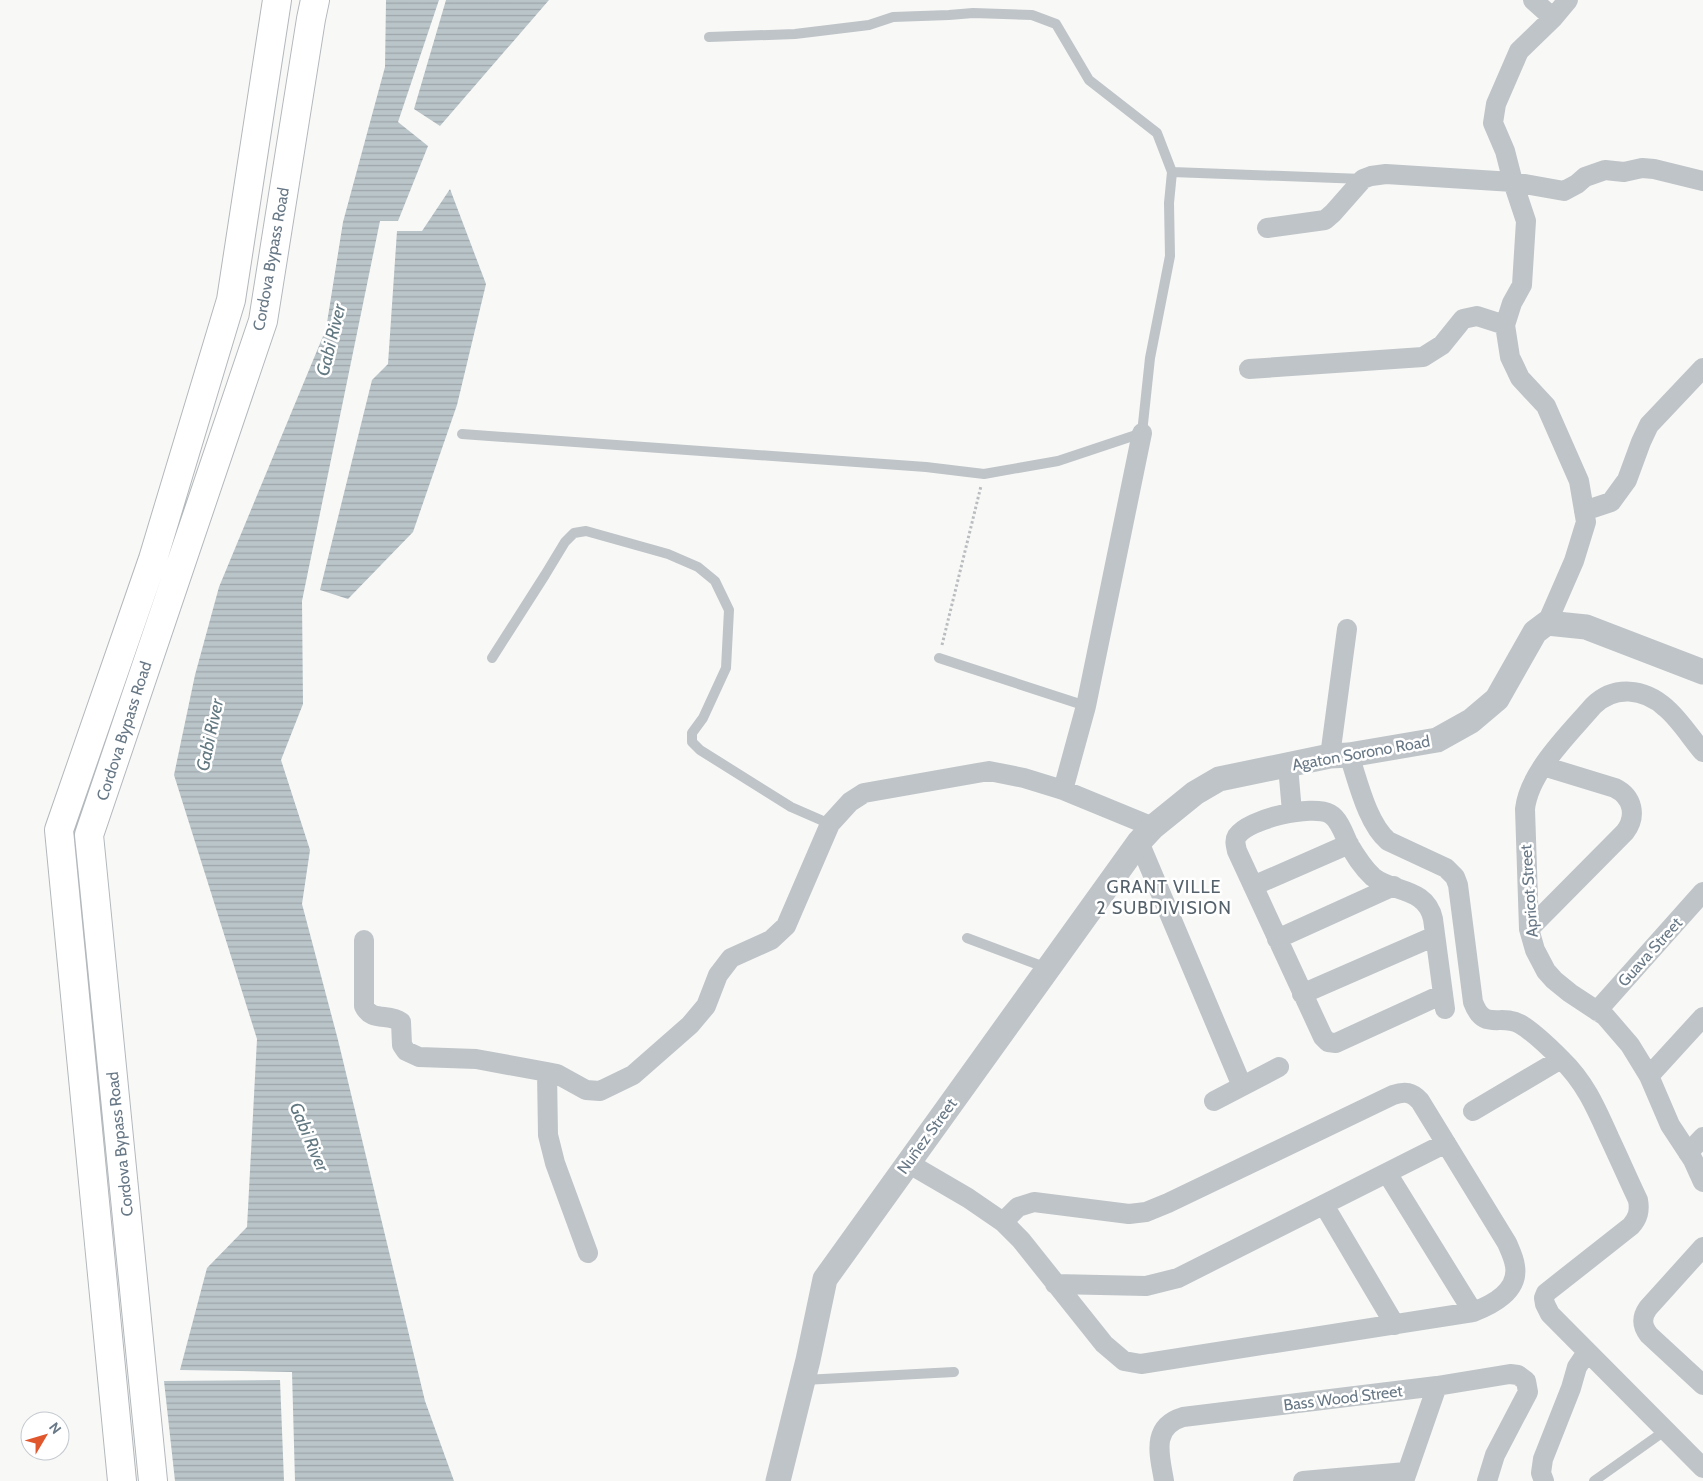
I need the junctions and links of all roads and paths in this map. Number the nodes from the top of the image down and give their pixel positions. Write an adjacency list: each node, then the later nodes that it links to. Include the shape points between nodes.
1 (277, 0): 74 (main road, Cordova Bypass Road, via 231,300 154,559 59,830)
2 (315, 0): 75 (main road, Cordova Bypass Road, via 263,321 90,835)
3 (1533, 0): 5 (street)
4 (1568, 0): 5 (street)
5 (1552, 18): 10 (street, via 1519,51 1496,104 1493,123)
6 (709, 37): 7 (lane, via 795,34 869,25 893,17 973,13 1032,15 1056,24 1089,80 1157,132)
7 (1172, 172): 8 (lane); 15 (lane, via 1170,256 1150,358)
8 (1363, 179): 10 (street, via 1386,174); 11 (street, via 1325,220)
9 (1703, 181): 10 (street, via 1642,168 1624,172 1605,170 1585,177 1564,191)
10 (1513, 182): 12 (street, via 1526,221 1522,285 1512,303)
11 (1267, 228)
12 (1506, 325): 14 (street, via 1477,316 1463,319 1442,345 1423,358); 18 (street, via 1510,356 1520,378 1546,406 1579,481)
13 (1703, 368): 18 (street, via 1649,424 1627,480 1611,502)
14 (1249, 369)
15 (1142, 433): 17 (lane, via 1058,461); 24 (street)
16 (462, 434): 17 (lane, via 916,466)
17 (984, 474): 22 (path)
18 (1584, 511): 19 (street, via 1586,522 1574,562)
19 (1547, 623): 23 (street, via 1586,627); 26 (street, Agaton Sorono Road, via 1535,632 1497,699 1471,721 1437,740)
20 (1347, 629): 26 (street)
21 (492, 658): 31 (lane, via 564,542 574,533 595,533 668,554 698,567 715,581 728,610 728,639 726,668 703,718 692,733 692,742 791,807)
22 (939, 658): 24 (lane)
23 (1703, 672)
24 (1086, 706): 29 (street)
25 (1703, 752): 28 (street, Apricot Street, via 1658,702 1638,693 1622,691 1593,706)
26 (1340, 755): 27 (street, Agaton Sorono Road); 46 (street, via 1381,835 1446,868 1455,877 1473,1002 1480,1016 1491,1021 1518,1023)
27 (1288, 766): 30 (street); 32 (street, Agaton Sorono Road, via 1219,780 1195,793)
28 (1543, 766): 37 (street, Apricot Street, via 1529,790 1524,808); 37 (street, via 1615,788 1629,800 1633,812 1625,832)
29 (1063, 790): 31 (street, via 989,771 864,792); 32 (street)
30 (1292, 812): 33 (street, via 1315,810 1329,813); 34 (street, via 1255,824 1236,838 1237,851)
31 (830, 824): 48 (street, via 786,926 771,940 731,958 718,975 706,1006 676,1038 633,1075 600,1091 586,1090)
32 (1146, 835): 42 (street, Nuñez Street); 50 (street)
33 (1349, 844): 34 (street); 35 (street, via 1370,874)
34 (1253, 886): 40 (street)
35 (1394, 886): 38 (street, via 1414,894 1428,907); 40 (street)
36 (1703, 892): 44 (street, Guava Street)
37 (1529, 929): 44 (street, Apricot Street, via 1546,971)
38 (1435, 936): 43 (street); 43 (street, via 1444,1002 1334,1044 1323,1037)
39 (967, 938): 42 (lane)
40 (1277, 939): 43 (street)
41 (364, 940): 48 (street, via 364,1006 372,1016 401,1022 402,1045 406,1051 419,1057 476,1059)
42 (1047, 968): 56 (street, Nuñez Street)
43 (1302, 994)
44 (1597, 1011): 49 (street, Apricot Street, via 1622,1034)
45 (1703, 1017): 49 (street)
46 (1561, 1059): 52 (street); 66 (street, via 1592,1098 1640,1207 1631,1226 1551,1287 1544,1298 1550,1314)
47 (1279, 1068): 50 (street)
48 (547, 1072): 62 (street, via 548,1135)
49 (1649, 1076): 55 (street, Apricot Street, via 1670,1125)
50 (1242, 1086): 51 (street)
51 (1214, 1101)
52 (1473, 1111)
53 (1703, 1137): 55 (street)
54 (1446, 1143): 57 (street); 60 (street, via 1420,1101 1411,1093 1401,1092 1146,1212 1129,1214 1034,1202 1018,1207); 64 (street, via 1506,1243 1515,1265 1515,1279 1503,1296)
55 (1688, 1153): 58 (street, Apricot Street)
56 (908, 1163): 60 (street); 68 (street, Nuñez Street, via 824,1279)
57 (1387, 1173): 59 (street); 64 (street)
58 (1703, 1182)
59 (1324, 1205): 63 (street, via 1165,1282 1146,1286); 65 (street)
60 (1003, 1222): 63 (street, via 1022,1240)
61 (1703, 1247): 70 (street, via 1643,1317 1646,1330)
62 (588, 1253)
63 (1055, 1284): 65 (street, via 1104,1344 1124,1361 1132,1363)
64 (1473, 1312): 65 (street)
65 (1395, 1325)
66 (1586, 1352): 71 (street); 80 (street, via 1542,1459)
67 (954, 1372): 68 (lane)
68 (803, 1380): 76 (street, Nuñez Street)
69 (1437, 1386): 73 (street); 77 (street, Bass Wood Street, via 1175,1419 1164,1428 1160,1439); 79 (street, Bass Wood Street, via 1510,1374 1518,1375 1528,1386 1528,1392 1495,1455)
70 (1703, 1386)
71 (1666, 1430): 72 (street); 81 (lane)
72 (1703, 1468)
73 (1405, 1477): 78 (street)
74 (122, 1481)
75 (153, 1481)
76 (778, 1481)
77 (1164, 1481)
78 (1303, 1481)
79 (1487, 1481)
80 (1544, 1481)
81 (1594, 1481)

